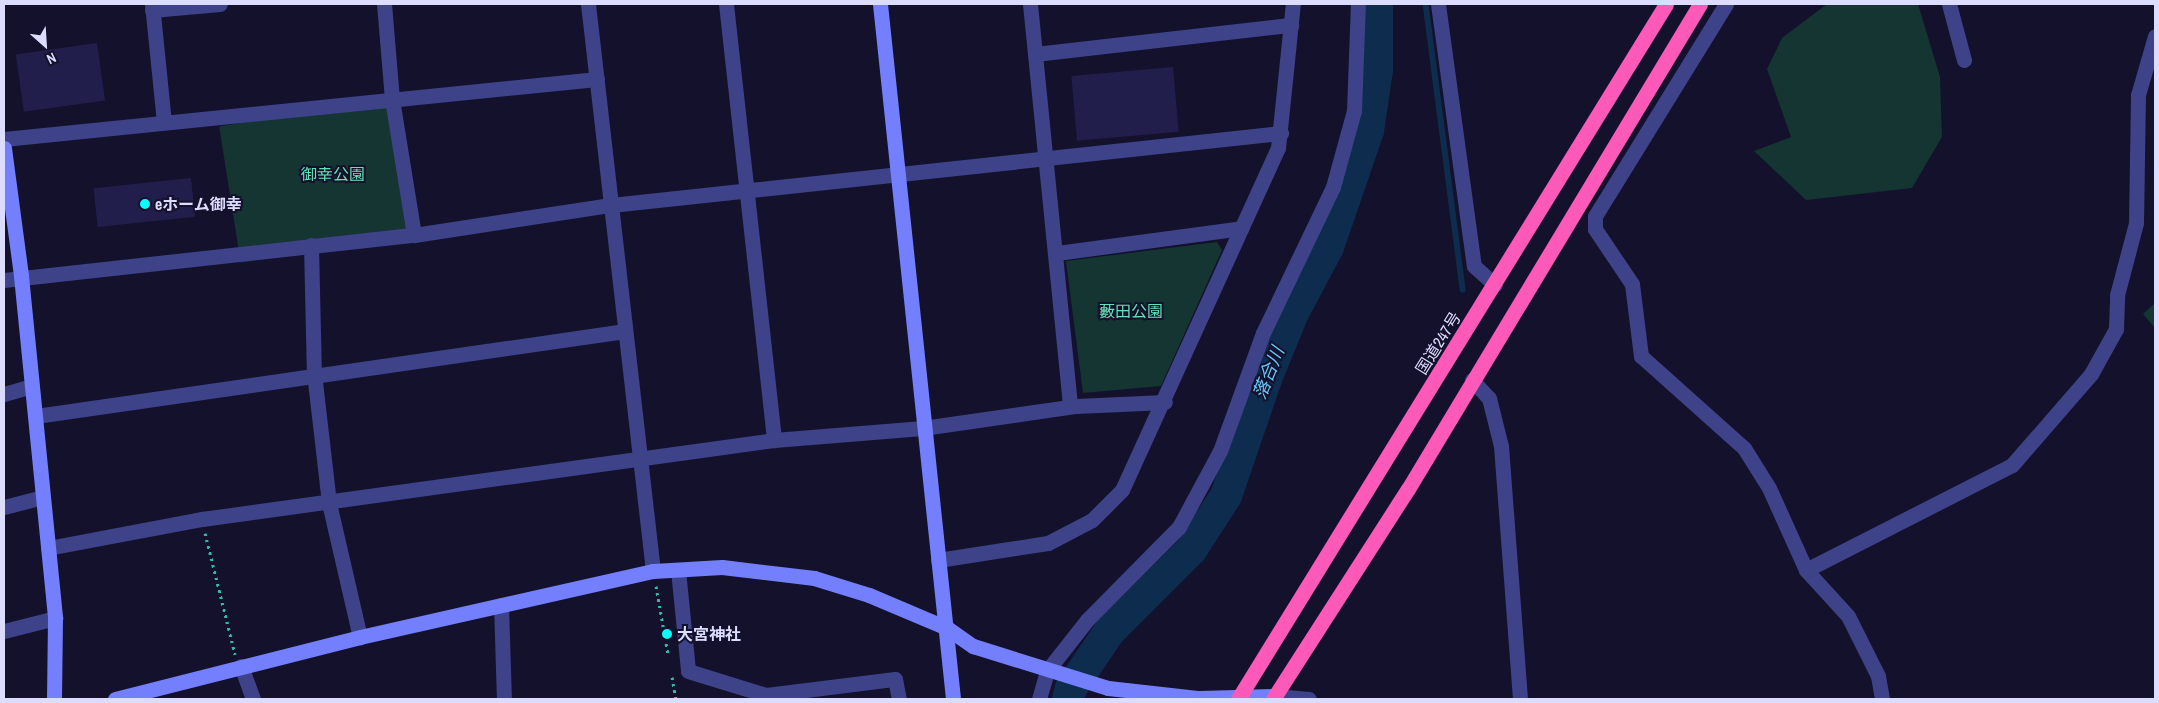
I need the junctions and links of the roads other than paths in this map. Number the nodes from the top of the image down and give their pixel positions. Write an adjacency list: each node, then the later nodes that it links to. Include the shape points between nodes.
1 (220, 4): 14 (street)
2 (384, 4): 20 (street)
3 (588, 4): 19 (street)
4 (726, 4): 27 (street)
5 (880, 4): 26 (street)
6 (1030, 4): 17 (street)
7 (1292, 4): 15 (street)
8 (1358, 4): 61 (street, via 1354,111 1332,187 1263,333 1220,451 1179,527 1088,620)
9 (1438, 4): 35 (street, via 1474,266)
10 (1666, 4): 35 (highway, 国道247号)
11 (1700, 4): 38 (highway)
12 (1726, 4): 53 (street, via 1595,216 1595,229 1632,284 1641,356 1744,448 1769,488)
13 (1949, 4): 18 (street)
14 (152, 7): 21 (street)
15 (1291, 25): 17 (street); 22 (street)
16 (2155, 36): 53 (street, via 2138,95 2136,223 2117,295 2116,329 2090,374 2012,465)
17 (1035, 54): 25 (street)
18 (1964, 60)
19 (597, 79): 20 (street); 28 (street)
20 (392, 99): 21 (street); 30 (street)
21 (164, 122): 23 (street)
22 (1281, 133): 25 (street); 29 (street)
23 (4, 139)
24 (4, 148): 33 (street)
25 (1047, 158): 26 (street); 32 (street)
26 (896, 173): 27 (street); 44 (street)
27 (747, 189): 28 (street); 45 (street)
28 (611, 205): 30 (street); 36 (street)
29 (1241, 228): 32 (street); 41 (street)
30 (414, 235): 31 (street)
31 (312, 244): 33 (street); 37 (street)
32 (1057, 253): 42 (street)
33 (22, 276): 34 (street); 39 (street)
34 (4, 280)
35 (1495, 285): 63 (highway, 国道247号)
36 (625, 331): 37 (street); 46 (street)
37 (314, 373): 43 (street); 48 (street)
38 (1472, 380): 64 (highway); 73 (street, via 1489,398 1501,446)
39 (32, 386): 40 (street); 43 (street)
40 (4, 394)
41 (1165, 402): 42 (street); 51 (street, via 1122,490 1092,520 1048,543)
42 (1070, 406): 44 (street)
43 (36, 416): 47 (street)
44 (923, 428): 45 (street); 51 (street)
45 (774, 440): 46 (street)
46 (640, 458): 48 (street); 54 (street)
47 (43, 497): 49 (street); 50 (street)
48 (328, 503): 50 (street, via 202,519); 59 (street)
49 (4, 508)
50 (48, 548): 56 (street)
51 (938, 560): 57 (street)
52 (678, 570): 54 (street); 57 (street, via 722,567 814,578); 69 (street, via 688,671 766,695 895,679)
53 (1806, 570): 74 (street, via 1848,616 1878,676)
54 (653, 571): 55 (street)
55 (501, 605): 59 (street); 68 (street)
56 (55, 618): 58 (street); 65 (street)
57 (948, 628): 61 (street, via 972,646); 70 (street)
58 (4, 631)
59 (360, 637): 60 (street)
60 (240, 667): 66 (street); 67 (street)
61 (1052, 672): 62 (street); 71 (street)
62 (1106, 693): 63 (street)
63 (1239, 698): 64 (street)
64 (1274, 698): 72 (street)
65 (54, 699)
66 (115, 699)
67 (253, 699)
68 (504, 699)
69 (899, 699)
70 (953, 699)
71 (1039, 699)
72 (1309, 699)
73 (1520, 699)
74 (1882, 699)

